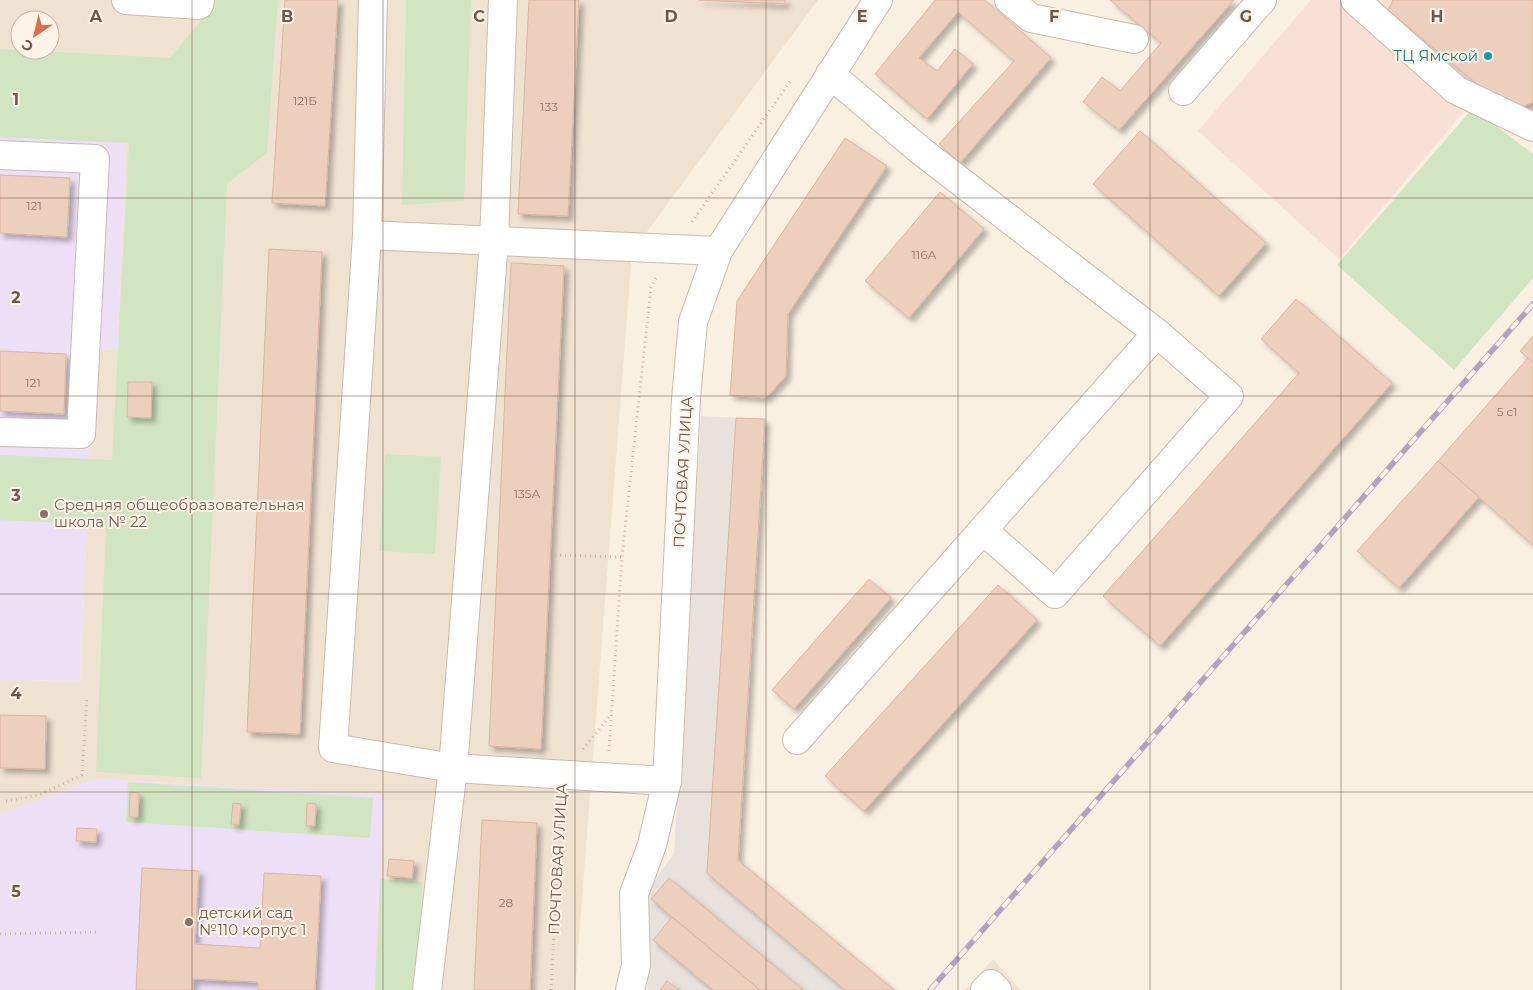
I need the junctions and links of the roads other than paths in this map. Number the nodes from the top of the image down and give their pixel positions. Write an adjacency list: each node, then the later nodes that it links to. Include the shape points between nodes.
1 (126, 0): 2 (street, via 199,5)
2 (200, 0)
3 (373, 0): 14 (street)
4 (503, 0): 15 (street)
5 (878, 0): 10 (street, ПОЧТОВАЯ УЛИЦА)
6 (1009, 0): 9 (street, via 1031,18)
7 (1355, 0): 12 (street, via 1456,90)
8 (1258, 1): 11 (street)
9 (1134, 39)
10 (830, 74): 16 (street, ПОЧТОВАЯ УЛИЦА); 17 (street, via 921,151)
11 (1184, 91)
12 (1533, 127)
13 (0, 155): 18 (street, via 95,159 81,434)
14 (367, 235): 15 (street); 21 (street, via 333,748)
15 (494, 241): 16 (street); 21 (street)
16 (718, 250): 22 (street, ПОЧТОВАЯ УЛИЦА, via 692,322)
17 (1157, 333): 19 (street); 19 (street, via 1229,396 1062,587 1055,594)
18 (0, 432)
19 (983, 530): 20 (street)
20 (797, 740)
21 (453, 768): 22 (street); 23 (street)
22 (666, 781): 24 (street, ПОЧТОВАЯ УЛИЦА, via 652,845 634,894 636,965)
23 (427, 990)
24 (630, 990)
25 (985, 990): 26 (street, via 991,984)
26 (997, 990)

